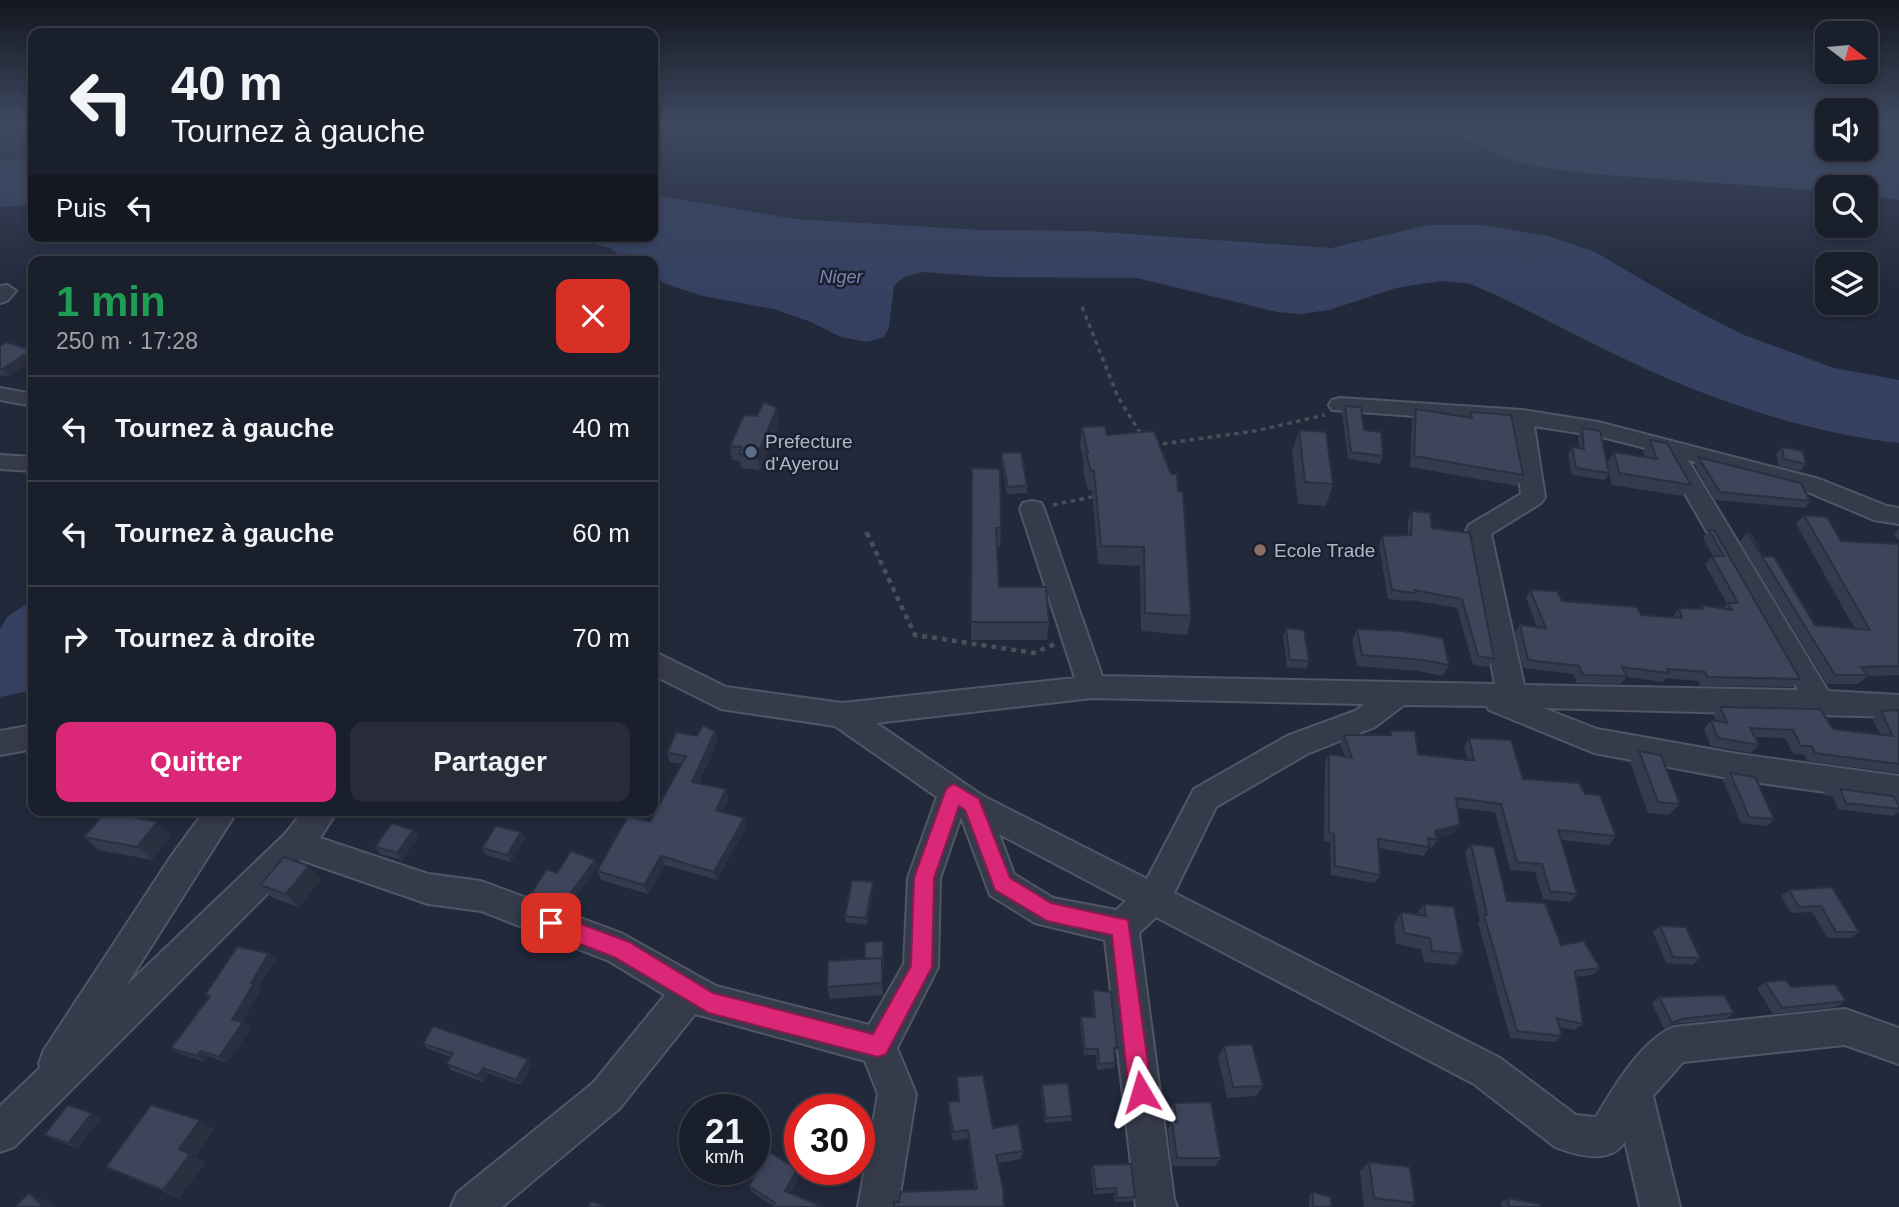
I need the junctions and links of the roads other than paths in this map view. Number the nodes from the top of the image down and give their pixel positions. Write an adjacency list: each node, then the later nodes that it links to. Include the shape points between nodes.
1 (0, 394): 2 (street)
2 (28, 399)
3 (1350, 406): 4 (street)
4 (1522, 417): 5 (street, via 1598,429); 13 (street, via 1533,497 1478,531)
5 (1670, 448): 9 (street, via 1811,485); 14 (street)
6 (0, 463): 7 (street)
7 (28, 464)
8 (1032, 509): 11 (street)
9 (1899, 516)
10 (658, 665): 16 (street, via 721,698)
11 (1092, 687): 12 (street); 16 (street)
12 (1396, 694): 13 (street); 24 (street, via 1365,719 1297,745 1206,798)
13 (1499, 697): 14 (street); 19 (street, via 1594,741)
14 (1820, 702): 15 (street)
15 (1897, 711)
16 (842, 715): 20 (street)
17 (28, 738): 18 (street)
18 (0, 743)
19 (1899, 789)
20 (963, 799): 24 (street); 25 (street, via 1002,884 1047,912); 27 (street, via 924,878 921,967)
21 (219, 816): 30 (street)
22 (318, 816): 23 (street)
23 (296, 844): 26 (street, via 428,890 481,896 621,949); 30 (street)
24 (1155, 897): 25 (street); 29 (street, via 1487,1071 1569,1133 1605,1138)
25 (1121, 927): 34 (street)
26 (691, 991): 27 (street, via 709,1002); 32 (street, via 606,1096)
27 (878, 1046): 33 (street, via 897,1094)
28 (1899, 1046): 29 (street, via 1845,1027 1674,1045)
29 (1633, 1091): 35 (street)
30 (32, 1103): 31 (street)
31 (0, 1133)
32 (471, 1207)
33 (878, 1207)
34 (1157, 1207)
35 (1660, 1207)

